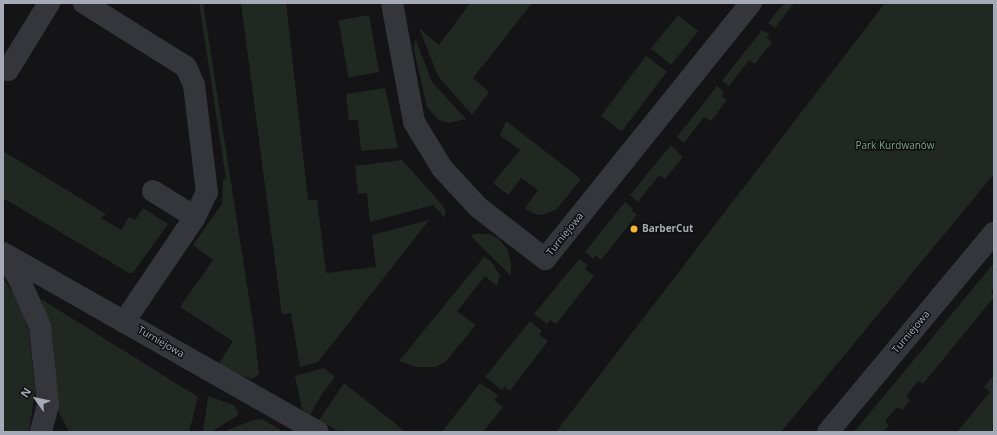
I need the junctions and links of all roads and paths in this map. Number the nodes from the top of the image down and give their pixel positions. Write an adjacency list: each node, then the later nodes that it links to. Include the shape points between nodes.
1 (49, 3): 5 (street)
2 (84, 3): 7 (street, via 186,67 194,85 207,192)
3 (392, 3): 4 (street, Turniejowa, via 414,122 442,168 478,207 545,259)
4 (751, 3)
5 (8, 70)
6 (153, 191): 7 (street)
7 (195, 217): 10 (street)
8 (994, 233): 13 (street, Turniejowa)
9 (3, 253): 10 (street, Turniejowa); 12 (street, Turniejowa, via 19,279 40,326 48,405)
10 (124, 322): 11 (street, Turniejowa, via 263,400)
11 (310, 430)
12 (41, 432)
13 (828, 432)

